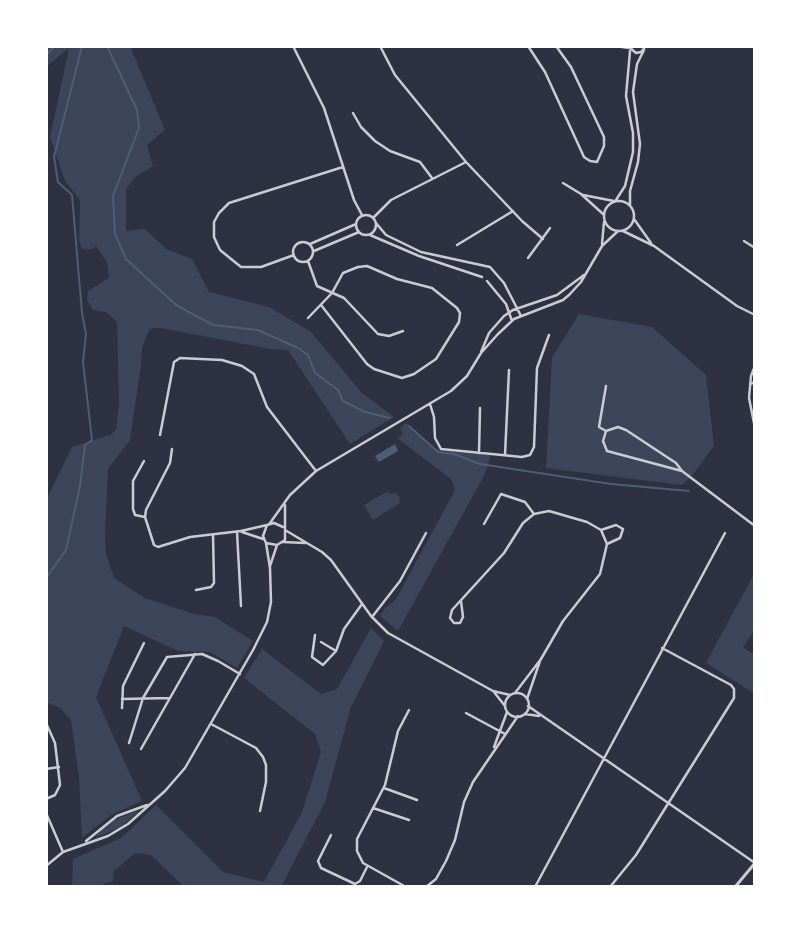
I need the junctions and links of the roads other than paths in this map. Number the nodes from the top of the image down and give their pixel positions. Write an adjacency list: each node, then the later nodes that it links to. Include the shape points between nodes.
1 (293, 46): 13 (street, via 324,108)
2 (380, 46): 12 (street, via 395,75)
3 (528, 46): 4 (street, via 536,54 584,157 597,162 604,137 571,67)
4 (556, 46)
5 (584, 46): 6 (street)
6 (608, 46)
7 (615, 46): 9 (street)
8 (646, 46): 10 (street)
9 (629, 48): 10 (street, via 638,53); 17 (street, via 626,96 633,152 625,186)
10 (644, 50): 18 (street, via 637,64 633,92 640,144)
11 (353, 113): 14 (street, via 375,141 390,151 420,162)
12 (466, 162): 14 (street); 19 (street)
13 (343, 167): 21 (street); 40 (street, via 229,203 214,222 214,236 220,250 241,267 261,267)
14 (432, 178): 22 (street, via 392,200)
15 (563, 183): 16 (street)
16 (581, 194): 17 (street); 20 (street)
17 (615, 201): 18 (street); 20 (street, via 606,206)
18 (630, 205): 23 (street)
19 (513, 211): 32 (street); 35 (street)
20 (603, 214): 24 (street)
21 (362, 216): 22 (street); 26 (street)
22 (373, 218): 25 (street)
23 (634, 219): 29 (street); 37 (street)
24 (604, 220): 28 (street, via 609,228); 36 (street)
25 (376, 223): 31 (street); 48 (street, via 386,235 421,252 490,267)
26 (356, 224): 30 (street); 34 (street)
27 (550, 228): 32 (street)
28 (618, 231): 29 (street); 36 (street)
29 (623, 231): 37 (street)
30 (359, 232): 31 (street); 39 (street)
31 (370, 234): 44 (street, via 418,256)
32 (543, 239): 41 (street)
33 (744, 241): 38 (street)
34 (310, 244): 39 (street); 40 (street, via 297,244)
35 (457, 245)
36 (602, 246): 43 (street)
37 (654, 246): 50 (street)
38 (755, 248)
39 (314, 252): 42 (street)
40 (294, 255): 42 (street, via 299,261)
41 (528, 258)
42 (308, 261): 46 (street, via 317,286)
43 (584, 275): 48 (street, via 557,295); 52 (street, via 577,288 563,300)
44 (482, 277)
45 (487, 282): 49 (street, via 506,304)
46 (332, 293): 47 (street); 47 (street, via 343,273 367,266 396,279 432,288 457,308 459,322 436,359 402,378 368,364); 56 (street, via 353,305 378,334 389,336)
47 (321, 305): 53 (street)
48 (519, 308): 49 (street); 52 (street)
49 (509, 313): 55 (street); 58 (street, via 489,333)
50 (749, 313): 51 (street); 54 (street)
51 (755, 315)
52 (521, 316): 55 (street)
53 (308, 318)
54 (755, 318)
55 (512, 321): 58 (street)
56 (403, 331)
57 (549, 335): 71 (street, via 536,374 533,451 527,456)
58 (481, 354): 64 (street, via 460,383)
59 (755, 366): 62 (street)
60 (509, 370): 71 (street)
61 (755, 382): 62 (street)
62 (750, 384): 66 (street)
63 (606, 386): 67 (street, via 599,427)
64 (430, 404): 70 (street, via 438,446 446,451); 73 (street)
65 (480, 408): 70 (street)
66 (755, 428)
67 (606, 431): 74 (street, via 626,430 676,463); 74 (street, via 603,441 607,451)
68 (160, 435): 73 (street, via 171,366 180,358 222,360 242,366 254,374 266,407)
69 (172, 449): 77 (street, via 170,463 147,506)
70 (479, 453): 71 (street)
71 (505, 455)
72 (144, 461): 77 (street, via 133,481 132,509 135,515)
73 (316, 471): 75 (street)
74 (682, 471): 80 (street)
75 (285, 503): 78 (street); 81 (street)
76 (534, 514): 79 (street, via 525,502 500,494); 82 (street, via 549,511 587,522); 94 (street, via 523,523 504,552)
77 (145, 517): 86 (street, via 154,545 158,547 181,539)
78 (269, 524): 81 (street, via 278,523); 83 (street); 87 (street, via 263,532)
79 (484, 524)
80 (755, 526)
81 (284, 529): 88 (street); 89 (street)
82 (601, 530): 90 (street); 90 (street, via 616,525 623,530 620,538)
83 (239, 532): 86 (street); 87 (street); 96 (street)
84 (426, 533): 97 (street, via 400,581)
85 (725, 533): 101 (street)
86 (214, 534): 93 (street, via 214,583 211,587)
87 (265, 541): 91 (street); 92 (street)
88 (283, 542): 89 (street); 91 (street)
89 (306, 543): 95 (street, via 322,552 338,568)
90 (607, 544): 104 (street, via 600,574 562,620)
91 (278, 545): 92 (street)
92 (270, 568): 105 (street, via 271,602 267,622)
93 (196, 590)
94 (461, 601): 94 (street, via 450,614 454,623 460,623 463,617)
95 (362, 604): 97 (street); 102 (street, via 344,629)
96 (241, 606)
97 (372, 617): 106 (street, via 398,640)
98 (315, 635): 102 (street, via 313,658 325,665)
99 (321, 642): 102 (street)
100 (144, 643): 111 (street, via 123,686)
101 (662, 648): 128 (street); 135 (street, via 731,685 735,694)
102 (336, 651)
103 (195, 654): 105 (street, via 210,657); 109 (street, via 167,658); 110 (street)
104 (540, 659): 107 (street); 112 (street)
105 (240, 674): 122 (street)
106 (493, 691): 108 (street); 115 (street)
107 (516, 693): 108 (street); 112 (street)
108 (510, 695): 115 (street)
109 (143, 698): 110 (street); 111 (street); 125 (street)
110 (170, 698): 127 (street)
111 (122, 699): 114 (street)
112 (527, 699): 113 (street)
113 (528, 706): 118 (street); 120 (street)
114 (122, 708)
115 (506, 709): 119 (street); 123 (street)
116 (409, 710): 131 (street, via 401,723)
117 (466, 713): 123 (street)
118 (524, 714): 119 (street); 120 (street)
119 (518, 716): 124 (street)
120 (540, 716): 128 (street)
121 (46, 724): 129 (street, via 55,743)
122 (211, 724): 134 (street, via 179,776); 137 (street, via 256,748 263,757 267,772)
123 (500, 732): 124 (street); 126 (street)
124 (505, 734): 126 (street)
125 (129, 743)
126 (494, 748): 147 (street, via 467,793 446,861 436,879)
127 (141, 749)
128 (604, 758): 135 (street); 148 (street)
129 (59, 767): 130 (street); 132 (street, via 59,788 55,795)
130 (46, 769)
131 (384, 788): 133 (street); 136 (street)
132 (46, 799)
133 (417, 800)
134 (149, 804): 141 (street, via 117,816); 141 (street, via 122,828 108,836)
135 (669, 804): 143 (street); 149 (street, via 632,861)
136 (373, 808): 139 (street); 145 (street, via 357,839 357,851)
137 (260, 811)
138 (46, 813): 142 (street)
139 (409, 820)
140 (331, 835): 145 (street, via 318,861 321,868 355,884)
141 (85, 842): 142 (street)
142 (63, 852): 144 (street)
143 (755, 863): 150 (street)
144 (46, 866)
145 (367, 866): 146 (street)
146 (406, 887)
147 (427, 887)
148 (535, 887)
149 (610, 887)
150 (736, 887)

